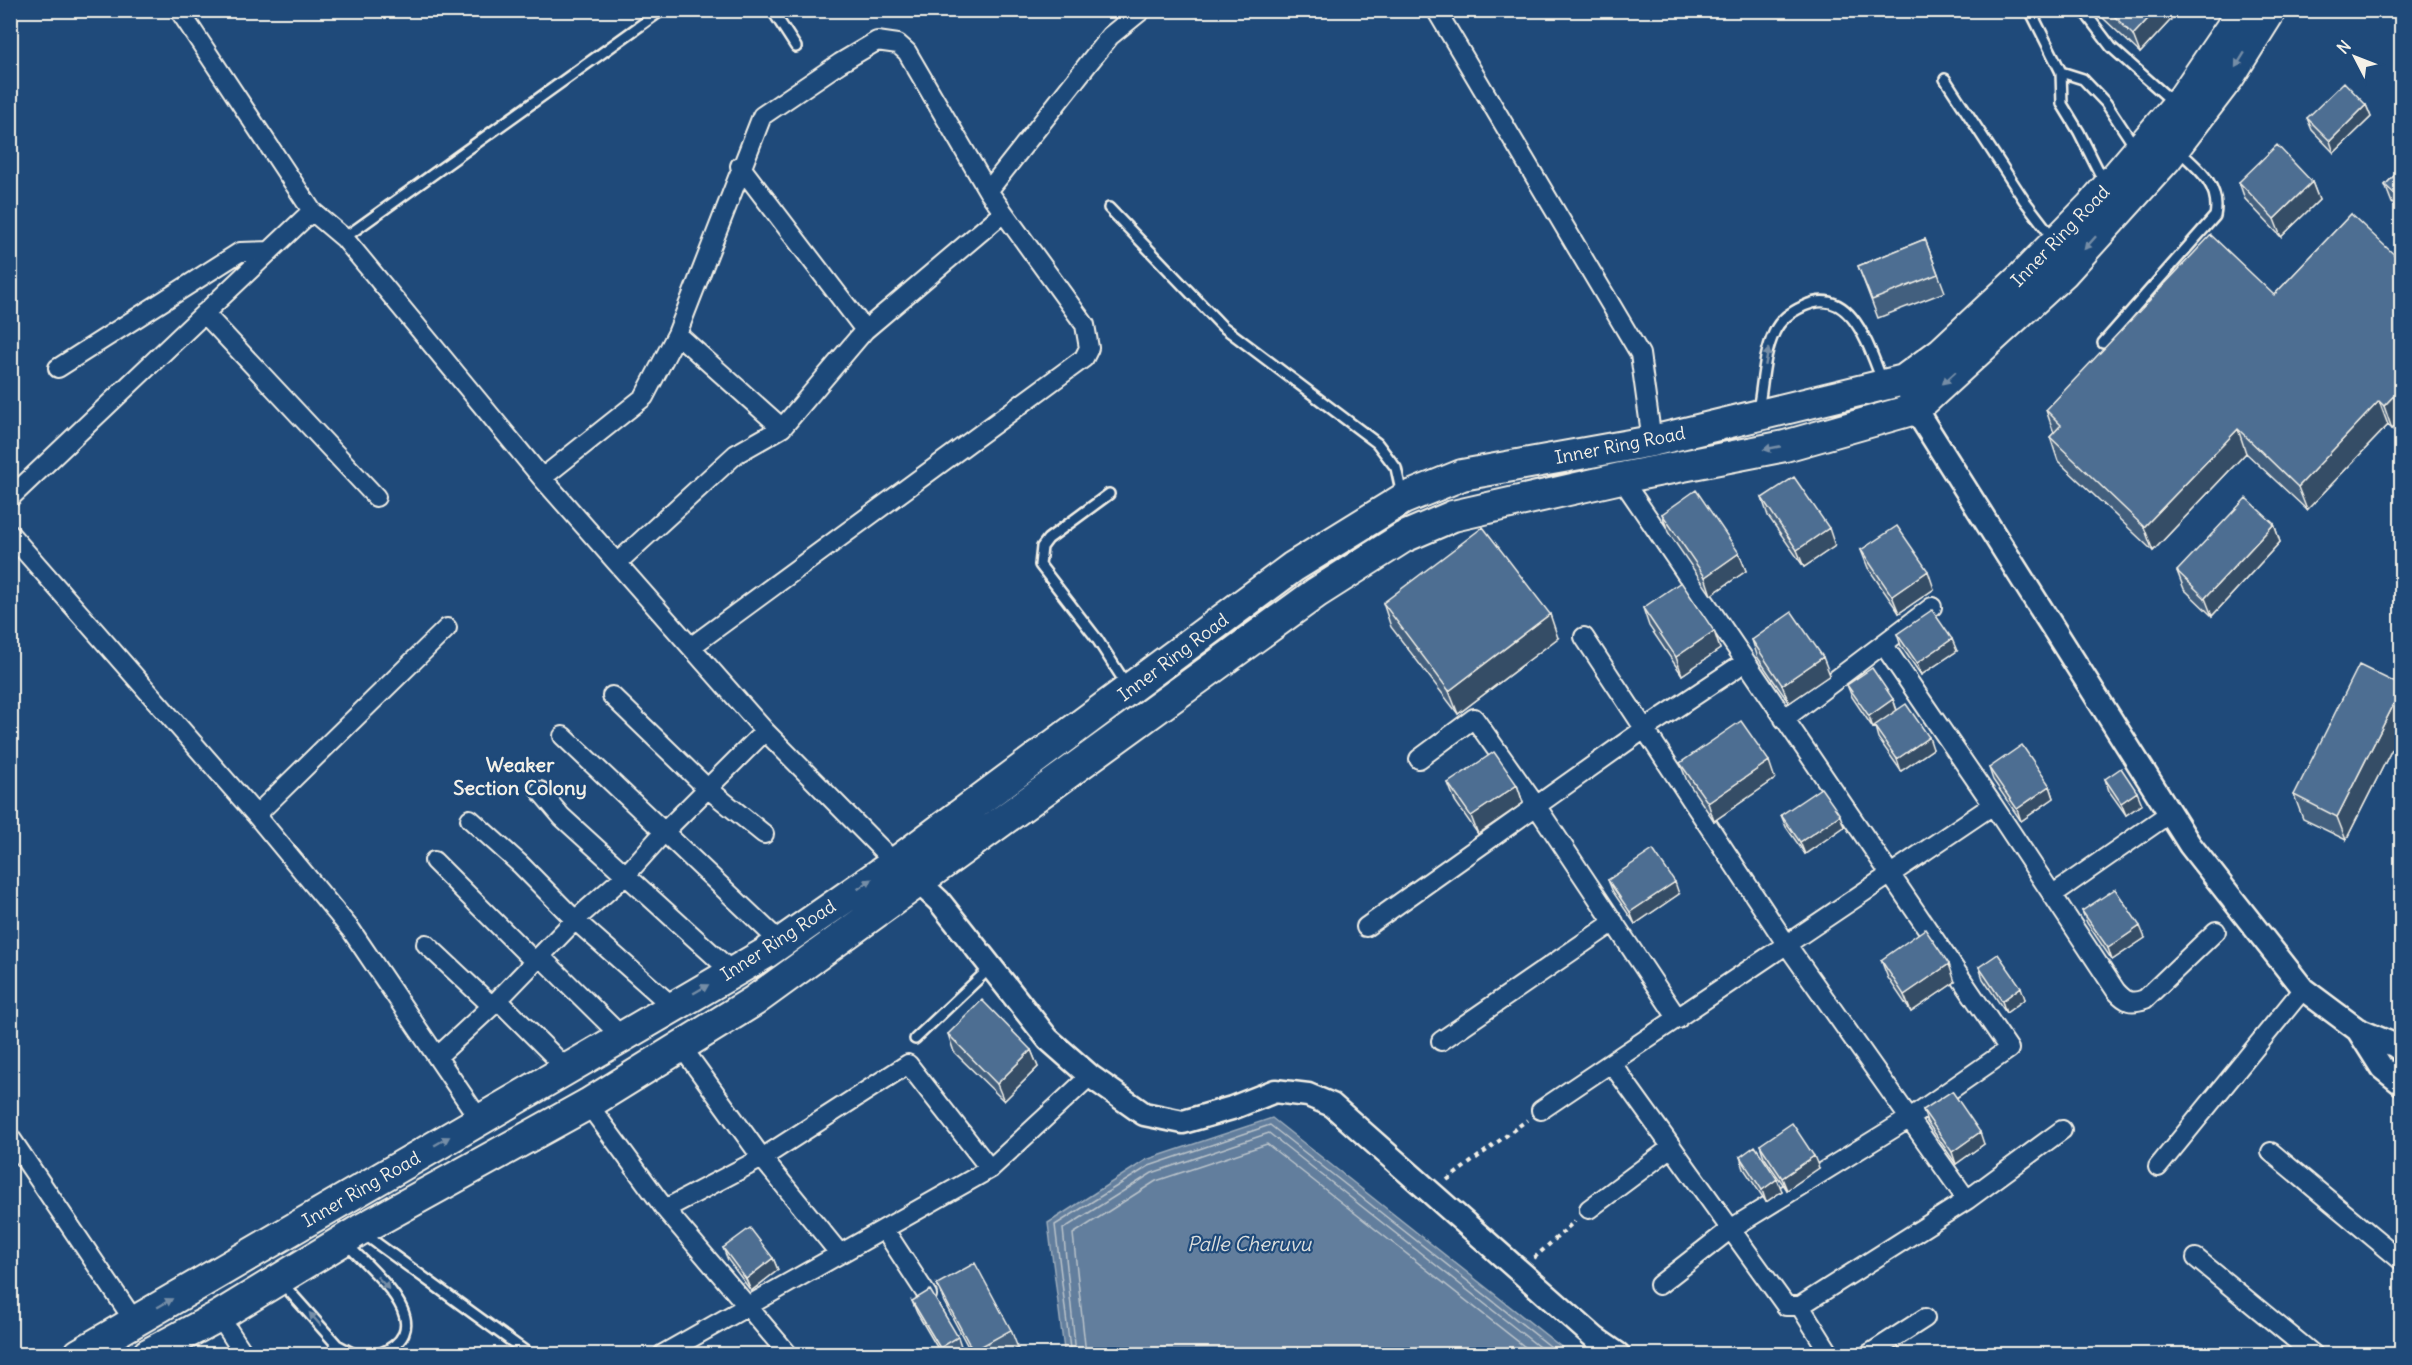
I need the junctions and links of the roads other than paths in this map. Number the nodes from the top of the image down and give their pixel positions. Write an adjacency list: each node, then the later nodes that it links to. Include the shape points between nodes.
1 (179, 10): 20 (street)
2 (662, 10): 22 (lane)
3 (772, 10): 10 (lane)
4 (1142, 10): 17 (street, via 1110,36)
5 (1436, 10): 34 (street, via 1640,354)
6 (2030, 10): 11 (lane)
7 (2083, 10): 13 (lane, via 2111,47)
8 (2243, 10): 13 (highway, Inner Ring Road)
9 (2271, 10): 14 (highway, Inner Ring Road, one-way to 14, via 2229,77)
10 (796, 47)
11 (2061, 72): 15 (lane, via 2083,79 2106,103); 18 (lane, via 2062,104)
12 (1945, 79): 23 (lane)
13 (2177, 106): 15 (highway, Inner Ring Road)
14 (2175, 147): 18 (highway, Inner Ring Road); 28 (lane, via 2213,186 2218,202 2215,216)
15 (2138, 152): 18 (highway, Inner Ring Road)
16 (740, 166): 17 (street, via 762,116 840,63 877,42 888,41 907,52); 26 (street); 27 (street)
17 (988, 191): 21 (street)
18 (2115, 197): 23 (highway, Inner Ring Road); 31 (highway, Inner Ring Road, one-way to 31, via 2062,273)
19 (1108, 207): 40 (lane, via 1221,326 1377,443 1396,468)
20 (312, 211): 22 (street); 24 (street)
21 (1003, 213): 26 (street); 47 (street, via 1085,325 1089,348 1084,358)
22 (344, 238): 35 (street)
23 (2056, 243): 30 (highway, Inner Ring Road, via 1942,352)
24 (270, 251): 25 (street); 29 (street, via 240,252)
25 (204, 314): 38 (street); 39 (street)
26 (865, 330): 33 (street)
27 (677, 334): 33 (street); 35 (street, via 644,398)
28 (2103, 343)
29 (58, 368)
30 (1894, 382): 31 (street); 32 (highway, Inner Ring Road); 32 (lane, one-way to 30, via 1774,332 1788,314 1816,301 1833,304 1849,314)
31 (1915, 409): 36 (highway, Inner Ring Road, one-way to 36, via 1785,446); 60 (street)
32 (1757, 415): 34 (highway, Inner Ring Road)
33 (782, 428): 42 (street, via 736,454)
34 (1652, 441): 36 (street); 40 (highway, Inner Ring Road, via 1462,475)
35 (542, 478): 42 (street)
36 (1621, 478): 48 (street); 69 (highway, Inner Ring Road, via 1453,516 1404,537 1316,593)
37 (1109, 494): 49 (lane, via 1048,539 1042,547 1040,565 1097,639)
38 (376, 497)
39 (10, 498)
40 (1403, 499): 49 (highway, Inner Ring Road, via 1293,567)
41 (10, 534): 61 (street)
42 (618, 562): 47 (street)
43 (1932, 607): 46 (street)
44 (447, 628): 61 (street)
45 (1584, 637): 53 (street)
46 (1883, 644): 51 (street); 58 (street)
47 (692, 645): 52 (street)
48 (1745, 662): 51 (street); 53 (street)
49 (1129, 689): 66 (highway, Inner Ring Road)
50 (612, 696): 56 (street)
51 (1784, 719): 67 (street)
52 (765, 730): 56 (street); 66 (street)
53 (1643, 730): 59 (street); 77 (street)
54 (563, 736): 63 (street)
55 (1419, 759): 59 (street, via 1474,718)
56 (707, 788): 63 (street); 64 (street)
57 (540, 791): 68 (street)
58 (1993, 805): 67 (street); 70 (street)
59 (1537, 807): 72 (street); 73 (street)
60 (2170, 813): 70 (street); 81 (street)
61 (256, 815): 91 (street, via 351,930)
62 (470, 819): 71 (street)
63 (665, 831): 68 (street); 75 (street)
64 (764, 834)
65 (434, 861): 78 (street)
66 (895, 863): 69 (street); 75 (highway, Inner Ring Road, one-way to 66)
67 (1890, 875): 77 (street); 98 (street, via 2009,1049)
68 (625, 876): 71 (street); 80 (street)
69 (921, 882): 79 (street); 89 (highway, Inner Ring Road, via 753,1001)
70 (2052, 895): 74 (street, via 2116,991 2126,1001 2135,1003 2145,999)
71 (575, 920): 78 (street); 83 (street)
72 (1614, 922): 84 (street); 88 (street)
73 (1366, 927)
74 (2216, 931)
75 (780, 942): 80 (highway, Inner Ring Road)
76 (426, 944): 82 (street)
77 (1787, 945): 84 (street); 98 (street)
78 (538, 959): 82 (street); 86 (street)
79 (990, 968): 87 (lane); 94 (street, via 1048,1039)
80 (732, 972): 83 (highway, Inner Ring Road, one-way to 80)
81 (2303, 989): 85 (street); 105 (street)
82 (495, 1003): 91 (street); 93 (street)
83 (672, 1006): 86 (highway, Inner Ring Road)
84 (1678, 1019): 92 (street)
85 (2358, 1030): 90 (street); 95 (street, via 2382,1068)
86 (621, 1036): 93 (highway, Inner Ring Road)
87 (915, 1038)
88 (1441, 1041)
89 (681, 1046): 96 (highway, Inner Ring Road); 104 (street)
90 (2402, 1051)
91 (438, 1056): 99 (street)
92 (1611, 1064): 97 (street); 102 (street)
93 (566, 1068): 99 (highway, Inner Ring Road)
94 (1090, 1076): 106 (street); 132 (street, via 1144,1114 1183,1122 1275,1091 1308,1095 1332,1105 1595,1338)
95 (2402, 1084)
96 (588, 1104): 108 (street); 112 (highway, Inner Ring Road)
97 (1541, 1110)
98 (1910, 1118): 107 (street); 110 (street)
99 (479, 1119): 123 (highway, Inner Ring Road, one-way to 99)
100 (2062, 1130): 107 (street)
101 (10, 1137): 123 (street)
102 (1672, 1147): 109 (street); 110 (street)
103 (2271, 1152): 115 (street)
104 (762, 1158): 106 (street, via 908,1064); 108 (street); 113 (street)
105 (2158, 1167)
106 (990, 1169): 111 (street)
107 (1967, 1200): 119 (street)
108 (665, 1209): 120 (street)
109 (1589, 1209)
110 (1732, 1228): 117 (street); 119 (street, via 1786,1306)
111 (884, 1229): 113 (street); 118 (street)
112 (351, 1235): 116 (highway, Inner Ring Road); 128 (lane, one-way to 128, via 404,1312 407,1325 403,1336); 129 (lane)
113 (840, 1254): 120 (street)
114 (2196, 1258): 135 (street)
115 (2402, 1261)
116 (279, 1279): 121 (highway, Inner Ring Road); 127 (lane, one-way to 116, via 337,1345)
117 (1659, 1285)
118 (927, 1295)
119 (1800, 1306): 133 (street)
120 (747, 1307): 130 (street); 131 (street)
121 (219, 1316): 125 (highway, Inner Ring Road); 126 (street)
122 (1925, 1317): 134 (street)
123 (135, 1322): 124 (highway, Inner Ring Road)
124 (79, 1354)
125 (148, 1354)
126 (244, 1354)
127 (354, 1354)
128 (379, 1354)
129 (529, 1354)
130 (663, 1354)
131 (788, 1354)
132 (1618, 1354)
133 (1830, 1354)
134 (1869, 1354)
135 (2313, 1354)

